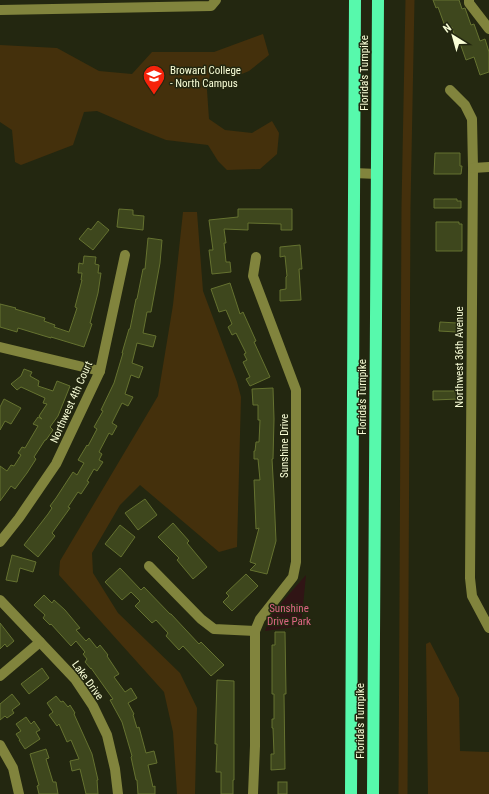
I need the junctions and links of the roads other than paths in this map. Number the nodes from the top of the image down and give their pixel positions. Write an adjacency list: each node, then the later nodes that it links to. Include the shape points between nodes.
1 (216, 0): 5 (street, via 211,6)
2 (355, 0): 10 (highway, Florida's Turnpike)
3 (378, 0): 11 (highway, Florida's Turnpike)
4 (469, 0): 6 (street)
5 (0, 10)
6 (489, 29)
7 (450, 90): 9 (street, Northwest 36th Avenue, via 465,105 472,119)
8 (489, 167): 9 (street)
9 (473, 168): 19 (street, Northwest 36th Avenue, via 470,578 472,596)
10 (354, 173): 11 (street); 27 (highway, Florida's Turnpike)
11 (377, 174): 28 (highway, Florida's Turnpike)
12 (125, 255): 15 (street, Northwest 4th Court)
13 (256, 257): 20 (street, Sunshine Drive, via 254,276 296,390 296,562 293,577 260,619)
14 (1, 351): 15 (street)
15 (100, 371): 16 (street, Northwest 4th Court, via 56,464)
16 (0, 542)
17 (149, 566): 20 (street, via 214,629)
18 (0, 600): 21 (street, Lake Drive)
19 (489, 628)
20 (255, 631): 26 (street, Sunshine Drive)
21 (40, 642): 22 (street); 25 (street, Lake Drive, via 75,680 93,706 107,735)
22 (0, 676)
23 (0, 745): 24 (street, via 13,768)
24 (19, 794)
25 (118, 794)
26 (253, 794)
27 (351, 794)
28 (373, 794)

